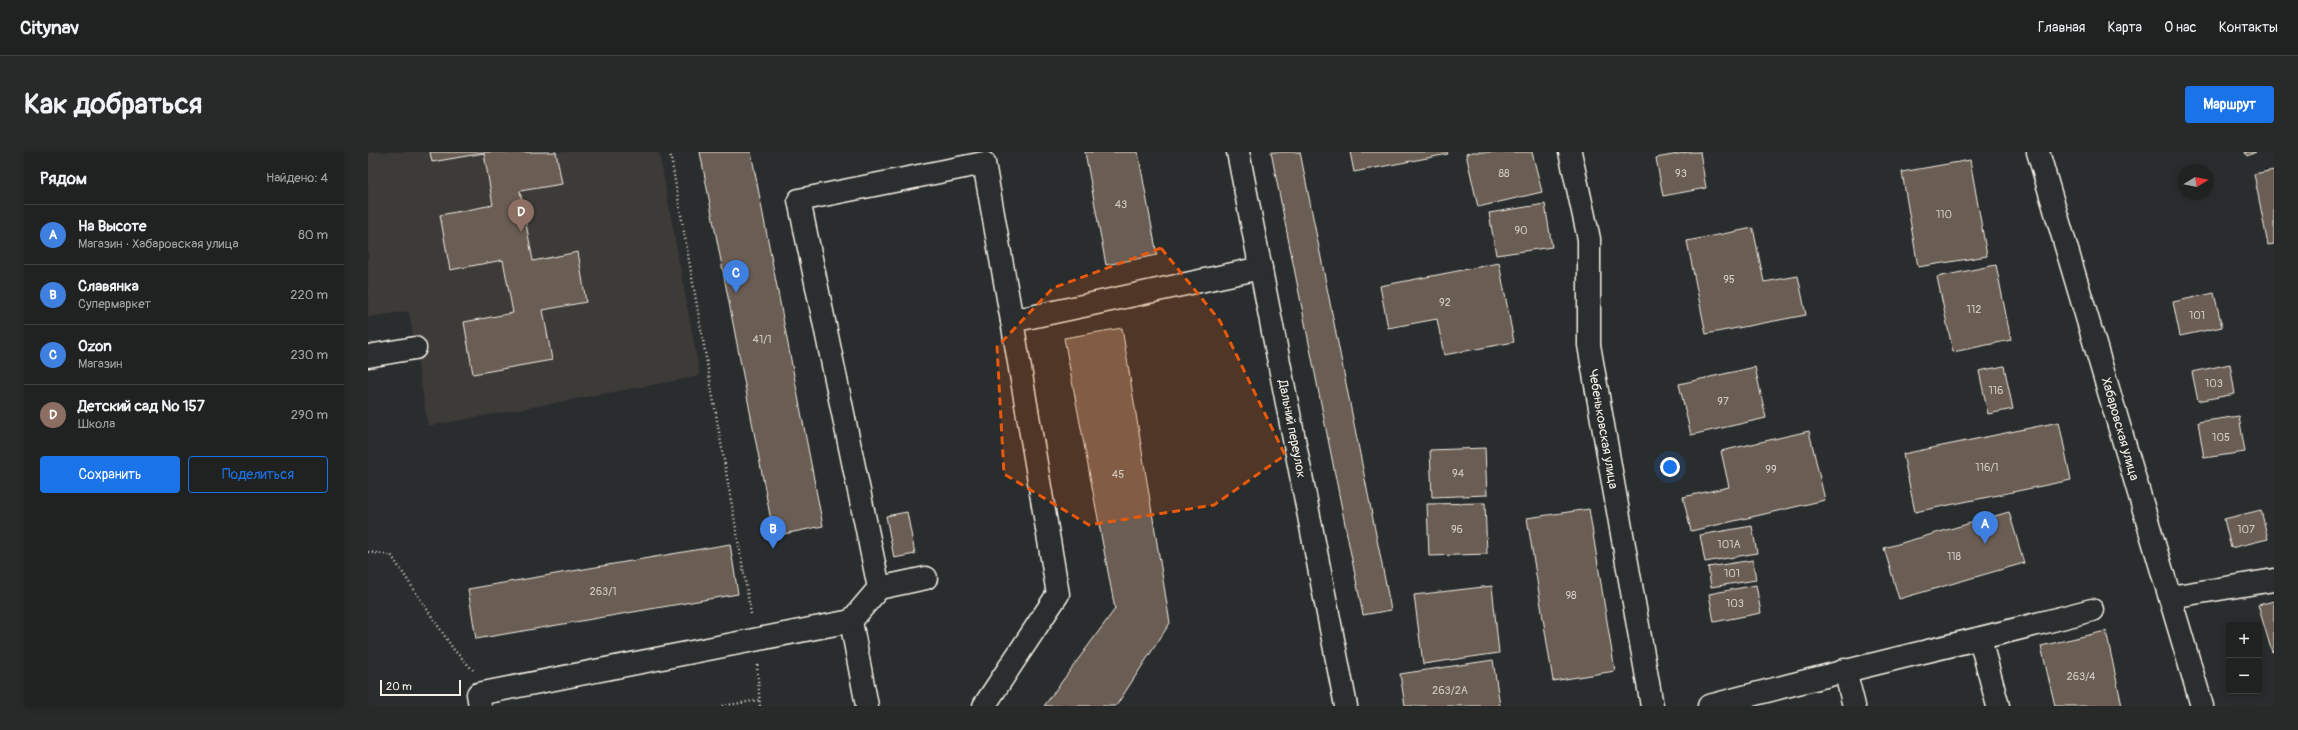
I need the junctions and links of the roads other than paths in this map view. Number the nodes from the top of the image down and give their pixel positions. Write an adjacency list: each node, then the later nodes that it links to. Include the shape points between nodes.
1 (1238, 152): 4 (street, Дальний переулок)
2 (1570, 152): 20 (street, Чебеньковская улица, via 1589,239 1589,345)
3 (2038, 152): 11 (street, Хабаровская улица)
4 (1261, 268): 5 (street); 19 (street, Дальний переулок)
5 (1012, 321): 10 (street, via 984,163 799,200); 18 (street, via 1058,594)
6 (415, 348): 7 (street)
7 (368, 356)
8 (926, 578): 10 (street)
9 (2274, 580): 11 (street)
10 (879, 588): 13 (street)
11 (2170, 597): 24 (street, Хабаровская улица)
12 (2092, 610): 14 (street)
13 (851, 621): 16 (street); 17 (street)
14 (1980, 639): 15 (street); 23 (street)
15 (1845, 670): 21 (street); 22 (street)
16 (487, 699)
17 (867, 706)
18 (984, 706)
19 (1346, 706)
20 (1652, 706)
21 (1709, 706)
22 (1854, 706)
23 (1998, 706)
24 (2202, 706)

